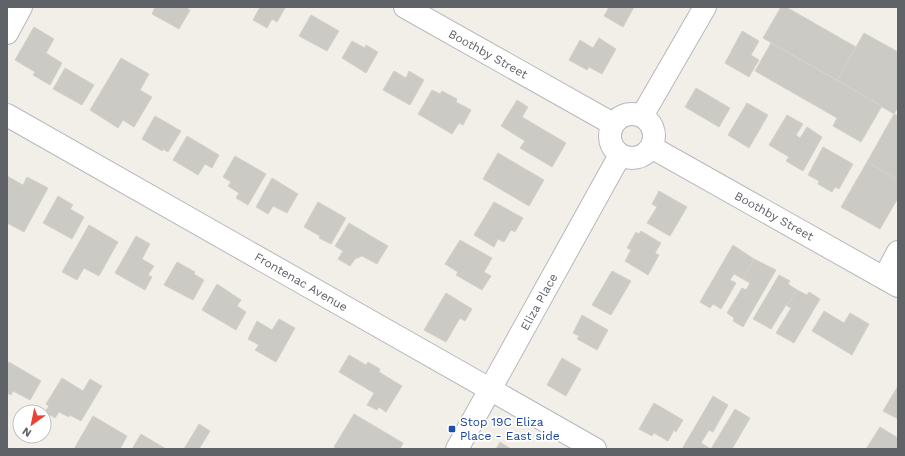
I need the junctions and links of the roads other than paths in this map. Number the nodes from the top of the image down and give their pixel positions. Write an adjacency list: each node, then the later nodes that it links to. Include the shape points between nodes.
1 (21, 7): 4 (street)
2 (405, 7): 7 (street, Boothby Street)
3 (705, 7): 6 (street)
4 (7, 33)
5 (7, 115): 12 (street, Frontenac Avenue)
6 (642, 116): 7 (street, via 623,115); 8 (street, via 648,120 654,133)
7 (613, 124): 9 (street, via 610,130 611,144)
8 (651, 147): 9 (street, via 640,156); 11 (street, Boothby Street)
9 (620, 155): 12 (street, Eliza Place)
10 (898, 252): 11 (street)
11 (891, 282)
12 (490, 390): 13 (street, Eliza Place); 14 (street, Frontenac Avenue)
13 (457, 449)
14 (595, 449)

